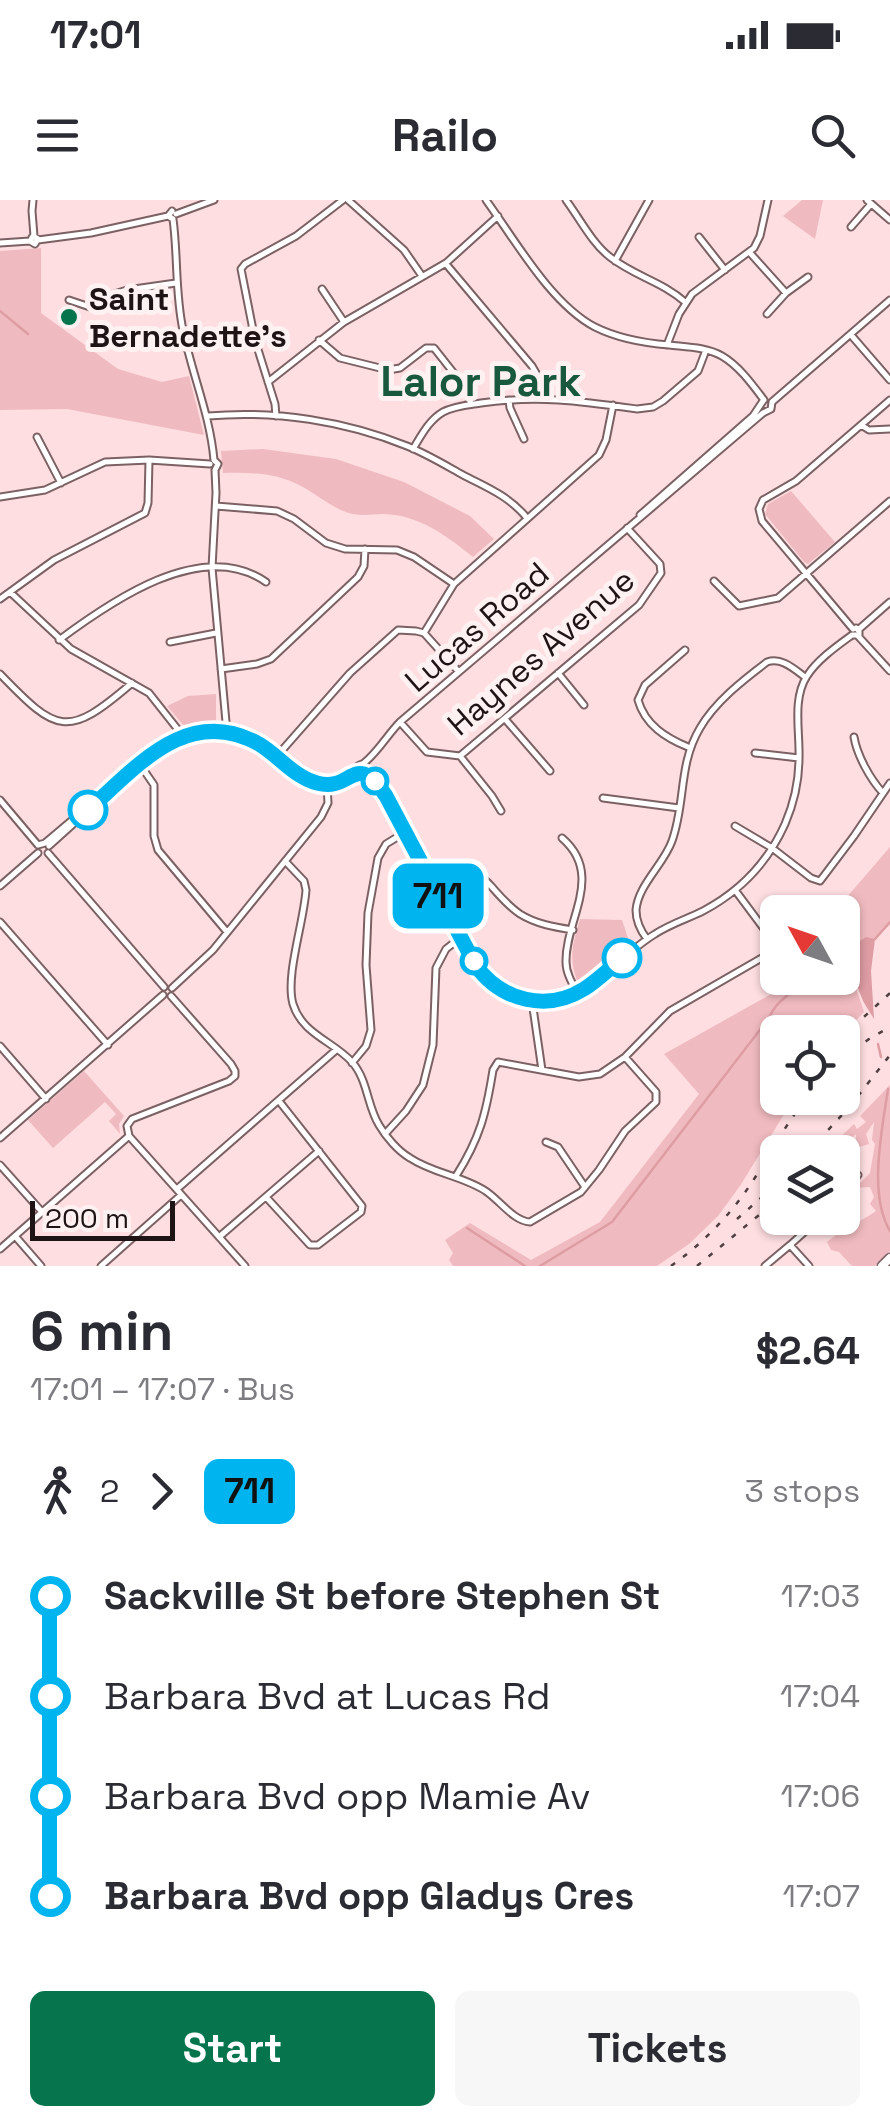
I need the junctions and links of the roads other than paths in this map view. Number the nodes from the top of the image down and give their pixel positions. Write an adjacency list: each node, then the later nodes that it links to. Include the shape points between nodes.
1 (34, 200): 14 (street)
2 (214, 200): 9 (street)
3 (346, 200): 20 (street, via 404,250); 35 (street, via 241,269)
4 (486, 200): 10 (street)
5 (566, 200): 17 (street)
6 (649, 200): 17 (street)
7 (768, 200): 16 (street)
8 (869, 202): 11 (street); 12 (street)
9 (173, 216): 14 (street); 22 (street)
10 (498, 216): 18 (street); 32 (street, via 556,295 583,320 620,338)
11 (890, 220)
12 (851, 227)
13 (699, 237): 19 (street)
14 (34, 239): 15 (street)
15 (0, 244)
16 (750, 253): 19 (street); 24 (street)
17 (615, 261): 27 (street)
18 (446, 263): 20 (street); 36 (street, via 532,366)
19 (725, 270): 27 (street)
20 (422, 276): 29 (street)
21 (808, 278): 24 (street)
22 (176, 283): 25 (street, via 106,296 94,308); 42 (street)
23 (322, 289): 29 (street)
24 (786, 293): 28 (street)
25 (70, 300)
26 (890, 300): 30 (street)
27 (686, 302): 32 (street)
28 (767, 314)
29 (344, 322): 31 (street)
30 (850, 335): 34 (street); 41 (street)
31 (320, 340): 35 (street); 39 (street, via 338,357 388,370 424,349 437,350)
32 (667, 345): 33 (street)
33 (706, 350): 40 (street, via 698,371 658,404); 41 (street, via 730,361)
34 (890, 380)
35 (268, 382): 43 (street)
36 (541, 398): 37 (street); 40 (street)
37 (509, 400): 39 (street); 47 (street)
38 (890, 400): 44 (street)
39 (472, 404): 48 (street, via 439,414)
40 (613, 405): 55 (street, via 599,455)
41 (764, 405): 56 (street, Lucas Road)
42 (208, 416): 43 (street); 50 (street)
43 (276, 416): 48 (street, via 356,429)
44 (861, 425): 45 (street); 59 (street, via 759,509)
45 (890, 429)
46 (37, 437): 51 (street)
47 (524, 439)
48 (413, 448): 55 (street, via 508,498)
49 (149, 460): 50 (street); 51 (street, via 104,462); 63 (street, via 146,513 54,560)
50 (213, 465): 54 (street)
51 (61, 483): 52 (street)
52 (0, 497)
53 (890, 501): 59 (street)
54 (216, 506): 57 (street, via 278,511 326,543); 58 (street)
55 (527, 518): 62 (street)
56 (627, 528): 74 (street, Lucas Road); 75 (street, Haynes Avenue, via 660,564 660,576 639,605)
57 (365, 549): 62 (street, via 400,551); 72 (street, via 358,578 277,654 264,663)
58 (212, 568): 61 (street, via 240,569); 67 (street); 69 (street, via 142,586)
59 (806, 574): 60 (street, via 778,598 739,606); 66 (street)
60 (714, 581)
61 (266, 582)
62 (454, 584): 68 (street)
63 (10, 592): 64 (street); 69 (street)
64 (0, 598)
65 (890, 602): 66 (street)
66 (855, 632): 73 (street); 77 (street)
67 (217, 633): 70 (street); 72 (street)
68 (424, 634): 74 (street); 87 (street, via 398,630)
69 (59, 640): 78 (street)
70 (170, 642)
71 (686, 650): 85 (street, via 645,685 638,700 657,730)
72 (221, 669): 82 (street)
73 (890, 671)
74 (459, 672): 81 (street, Lucas Road)
75 (558, 673): 79 (street); 80 (street, Haynes Avenue)
76 (0, 674): 78 (street, via 49,720 65,722 86,719)
77 (806, 677): 85 (street, via 783,662 767,662 710,713); 89 (street, via 798,701)
78 (132, 683): 83 (street, via 149,692)
79 (584, 705)
80 (505, 719): 88 (street, Haynes Avenue); 92 (street)
81 (400, 722): 88 (street, Haynes Avenue, via 427,752); 91 (street, Lucas Road)
82 (227, 733): 83 (street); 87 (street)
83 (183, 736): 90 (street)
84 (854, 737): 95 (street)
85 (689, 748): 98 (street)
86 (755, 753): 89 (street)
87 (277, 756): 94 (street)
88 (460, 756): 99 (street)
89 (800, 758): 104 (street, via 792,807)
90 (140, 763): 103 (street); 111 (street, via 154,785 158,850)
91 (361, 770): 94 (street, Lucas Road); 101 (street, via 378,783)
92 (550, 771)
93 (890, 783): 95 (street)
94 (327, 785): 105 (street, via 327,808)
95 (883, 792): 104 (street, via 822,880)
96 (603, 798): 98 (street)
97 (0, 800): 103 (street)
98 (679, 808): 113 (street, via 672,843 636,908)
99 (501, 811)
100 (736, 826): 104 (street)
101 (404, 833): 106 (street); 121 (street, via 378,858 368,913 371,1030)
102 (562, 838): 110 (street, via 581,874)
103 (45, 847): 107 (street, via 43,856 38,853); 114 (street)
104 (772, 848): 108 (street)
105 (284, 862): 111 (street); 119 (street, via 306,890 290,988 294,1005 311,1031)
106 (424, 871): 110 (street, via 468,870 521,915); 112 (street)
107 (0, 886)
108 (735, 890): 113 (street); 120 (street, via 773,941 772,952 670,1011)
109 (0, 922): 117 (street)
110 (573, 930): 115 (street, via 566,966)
111 (226, 932): 114 (street)
112 (460, 938): 116 (street, via 488,980); 125 (street, via 436,968 433,1045 423,1085)
113 (646, 939): 115 (street)
114 (168, 992): 117 (street); 126 (street, via 235,1076 132,1119)
115 (577, 992): 116 (street)
116 (532, 1001): 122 (street)
117 (108, 1045): 123 (street)
118 (0, 1046): 123 (street)
119 (336, 1050): 121 (street); 124 (street)
120 (625, 1057): 122 (street, via 591,1076); 132 (street, via 657,1099)
121 (352, 1063): 125 (street)
122 (542, 1070): 131 (street, via 498,1062 482,1126)
123 (46, 1099): 127 (street)
124 (279, 1101): 129 (street); 133 (street)
125 (385, 1134): 131 (street, via 411,1158)
126 (129, 1136): 133 (street); 135 (street)
127 (0, 1138)
128 (546, 1142): 132 (street, via 558,1147)
129 (320, 1150): 134 (street); 134 (street, via 360,1202 360,1212 310,1245)
130 (0, 1165): 135 (street)
131 (456, 1176): 132 (street, via 530,1222)
132 (585, 1186)
133 (180, 1192): 138 (street); 143 (street)
134 (266, 1196): 138 (street)
135 (42, 1212): 137 (street)
136 (800, 1235): 139 (street)
137 (15, 1236): 140 (street); 142 (street)
138 (219, 1237): 144 (street)
139 (790, 1244): 145 (street); 146 (street)
140 (0, 1250)
141 (890, 1258): 147 (main road)
142 (41, 1266)
143 (101, 1266)
144 (245, 1266)
145 (765, 1266)
146 (808, 1266)
147 (882, 1266)

